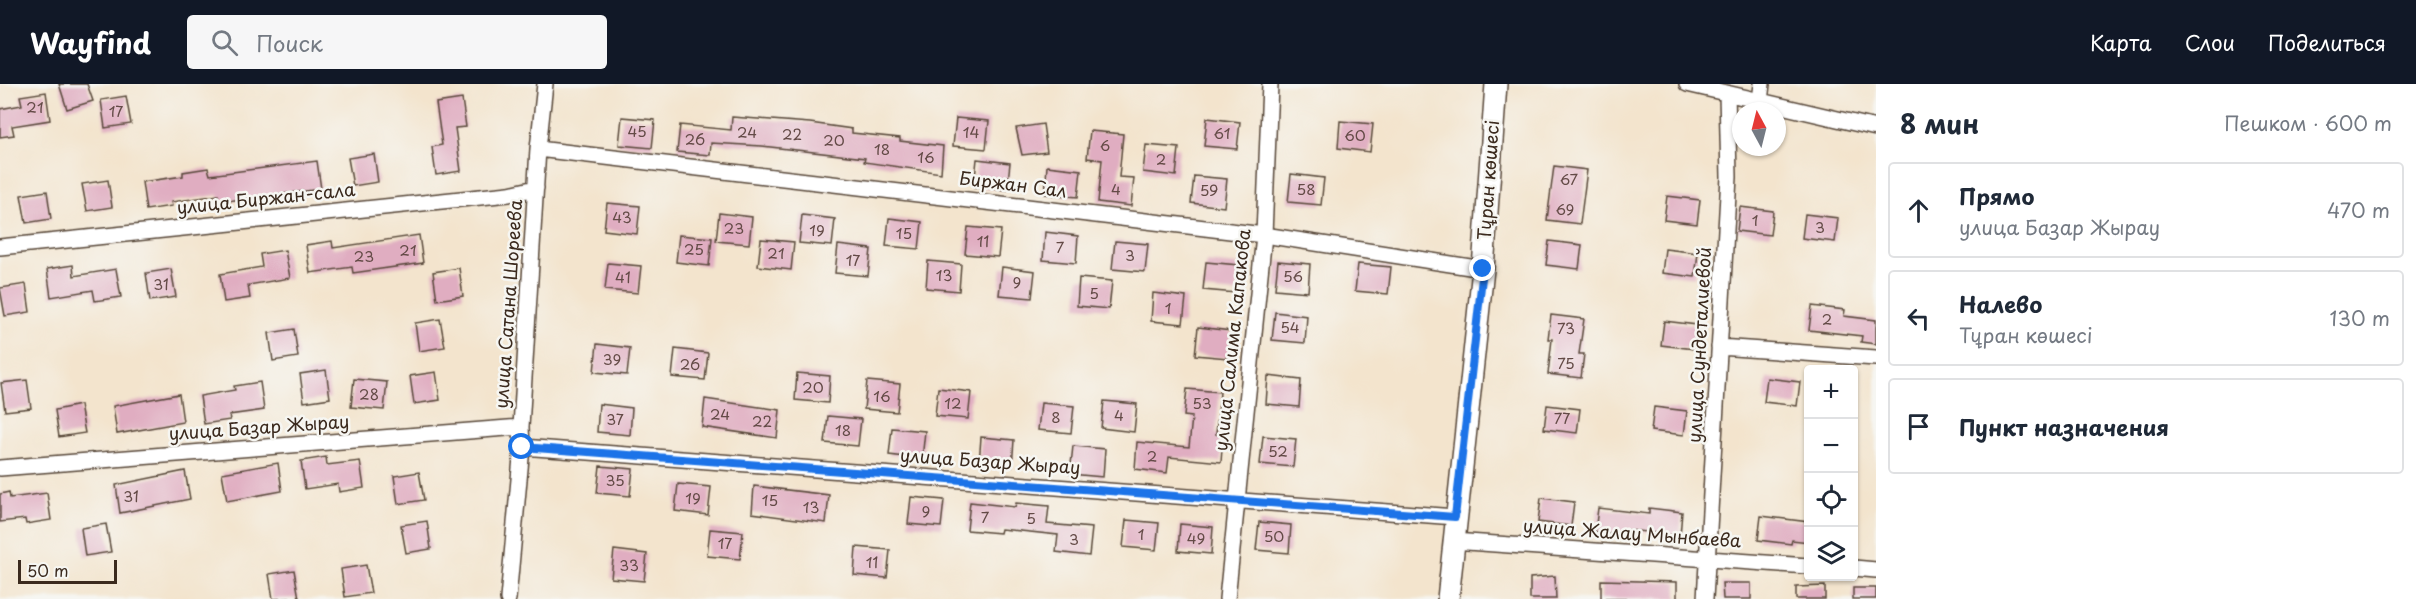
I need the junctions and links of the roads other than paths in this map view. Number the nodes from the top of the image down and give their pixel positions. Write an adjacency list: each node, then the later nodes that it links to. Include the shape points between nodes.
1 (545, 84): 9 (street, улица Сатана Шореева)
2 (1270, 84): 11 (street, улица Салима Капакова)
3 (1496, 84): 13 (street, Тұран көшесі)
4 (1687, 84): 6 (street)
5 (1762, 84): 7 (street)
6 (1727, 93): 7 (street); 14 (street, улица Сундеталиевой, via 1729,177)
7 (1760, 101): 8 (street)
8 (1876, 128)
9 (538, 148): 10 (street, улица Сатана Шореева); 11 (street, Биржан Сал)
10 (536, 188): 12 (street, улица Биржан-сала, via 509,194); 16 (street, улица Сатана Шореева)
11 (1264, 235): 13 (street, Биржан Сал); 19 (street, улица Салима Капакова)
12 (0, 247)
13 (1483, 269): 20 (street, Тұран көшесі)
14 (1719, 348): 15 (street); 22 (street, улица Сундеталиевой)
15 (1876, 358)
16 (521, 427): 17 (street, улица Сатана Шореева); 18 (street, улица Базар Жырау)
17 (522, 447): 19 (street, улица Базар Жырау); 26 (street, улица Сатана Шореева)
18 (0, 468)
19 (1237, 500): 20 (street, улица Базар Жырау); 27 (street, улица Салима Капакова)
20 (1455, 517): 21 (street, Тұран көшесі)
21 (1453, 541): 22 (street, улица Жалау Мынбаева); 28 (street, Тұран көшесі)
22 (1707, 560): 23 (street, улица Жалау Мынбаева); 29 (street, улица Сундеталиевой)
23 (1804, 566)
24 (1858, 568): 25 (street)
25 (1876, 570)
26 (508, 599)
27 (1227, 599)
28 (1448, 599)
29 (1705, 599)

